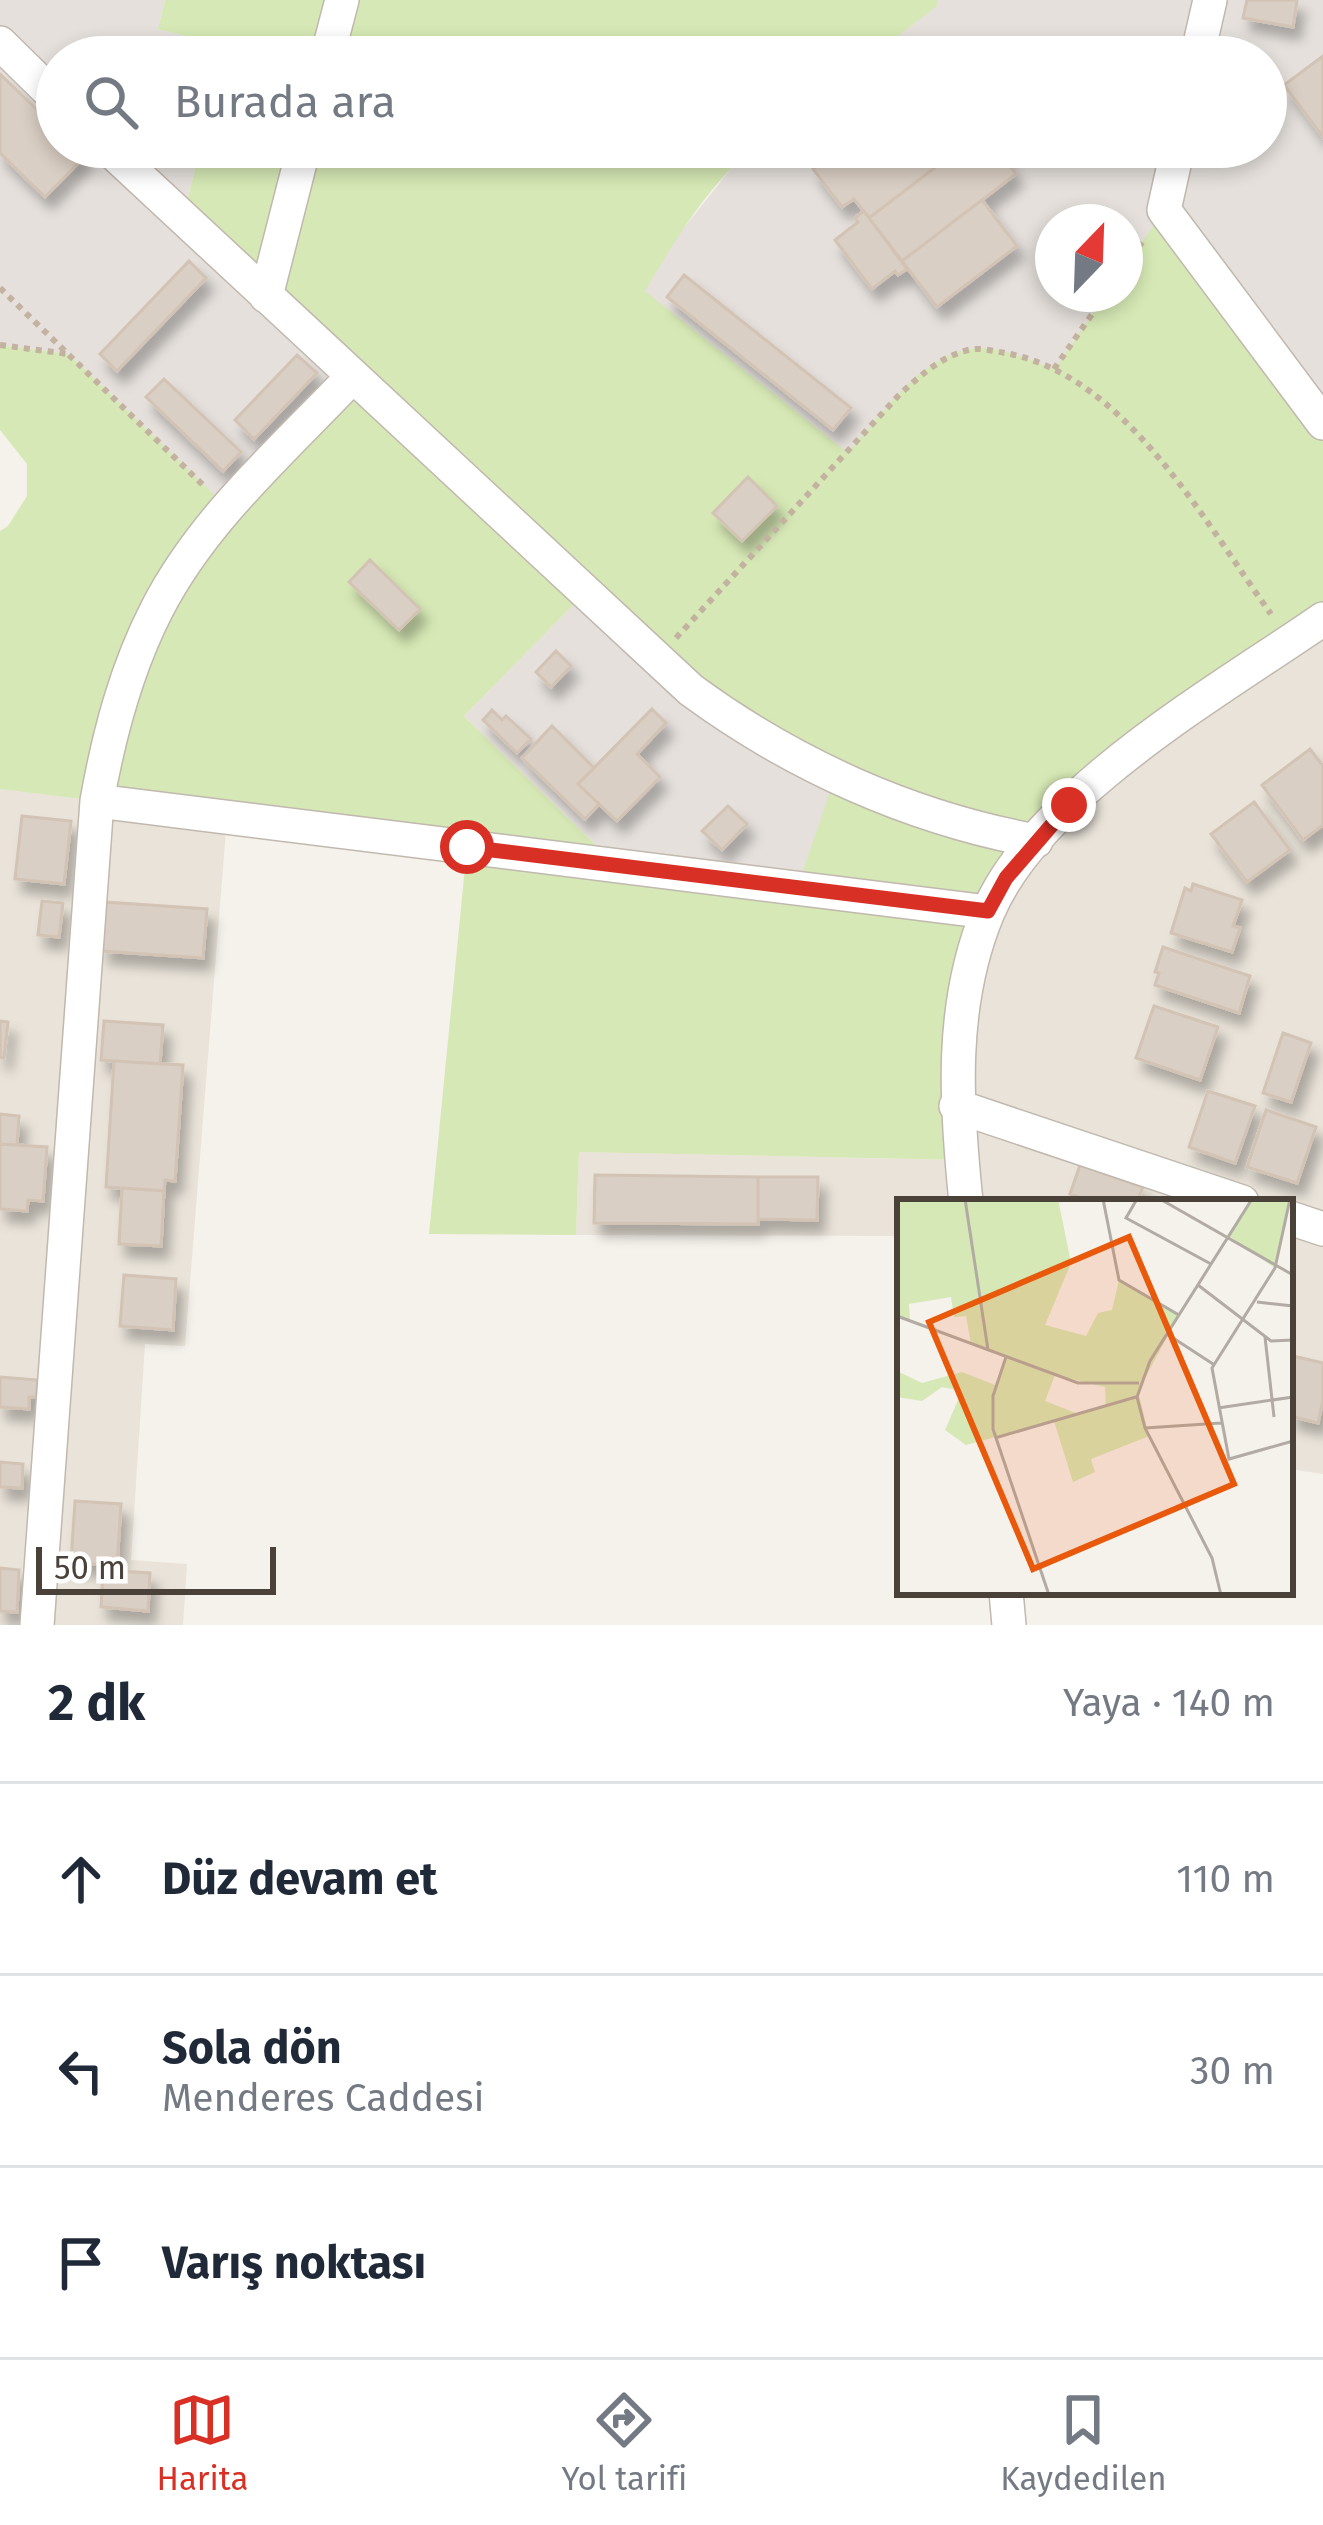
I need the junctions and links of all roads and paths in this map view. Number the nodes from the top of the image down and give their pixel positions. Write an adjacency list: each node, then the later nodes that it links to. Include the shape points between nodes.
1 (342, 0): 3 (street)
2 (1210, 0): 4 (street)
3 (333, 36)
4 (1202, 36)
5 (0, 44): 6 (street)
6 (36, 79)
7 (129, 168): 11 (street)
8 (299, 168): 11 (street)
9 (1173, 168): 17 (street, via 1164,210)
10 (0, 288): 14 (path)
11 (266, 296): 16 (street)
12 (1094, 312): 15 (path)
13 (0, 345): 14 (path)
14 (69, 354): 18 (path)
15 (1054, 369): 19 (path, via 1150,447); 20 (path, via 972,348 934,364)
16 (352, 377): 18 (street); 20 (street)
17 (1323, 423)
18 (228, 508): 21 (street, via 184,564 136,655)
19 (1311, 635): 22 (street, via 1096,781)
20 (656, 660): 22 (street, via 730,719 836,777 947,820)
21 (97, 801): 23 (street); 30 (street)
22 (1036, 841): 23 (street)
23 (988, 911): 24 (street, via 966,987)
24 (956, 1106): 25 (street); 26 (street)
25 (966, 1199)
26 (1233, 1199)
27 (1293, 1219): 28 (street)
28 (1323, 1229)
29 (1006, 1595): 31 (street)
30 (37, 1625)
31 (1009, 1625)

